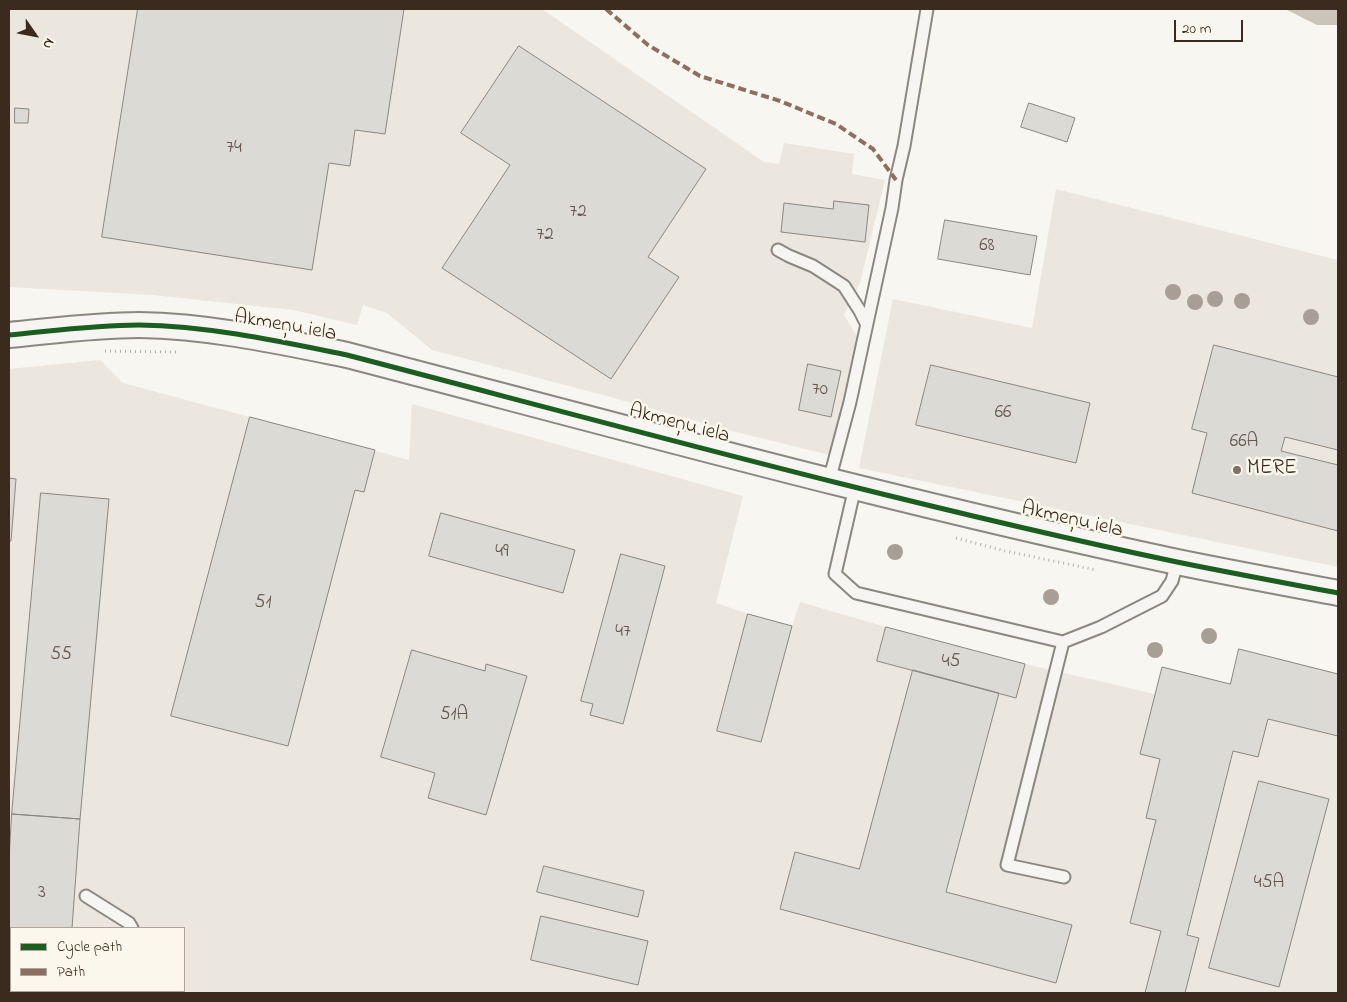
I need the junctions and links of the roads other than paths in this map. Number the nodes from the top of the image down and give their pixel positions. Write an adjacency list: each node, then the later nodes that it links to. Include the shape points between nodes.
1 (927, 9): 3 (lane, via 904,146)
2 (778, 250): 3 (lane, via 813,266 844,286)
3 (866, 323): 5 (lane)
4 (9, 335): 5 (street, Akmeņu iela, via 138,325 246,335 347,355)
5 (829, 481): 6 (street, Akmeņu iela)
6 (855, 487): 7 (street, Akmeņu iela); 9 (lane, via 835,574 856,593)
7 (1177, 562): 8 (street, Akmeņu iela); 9 (lane, via 1172,581 1162,596)
8 (1338, 593)
9 (1063, 642): 10 (lane, via 1007,865)
10 (1064, 877)
11 (86, 896): 12 (lane, via 129,922)
12 (132, 927)

